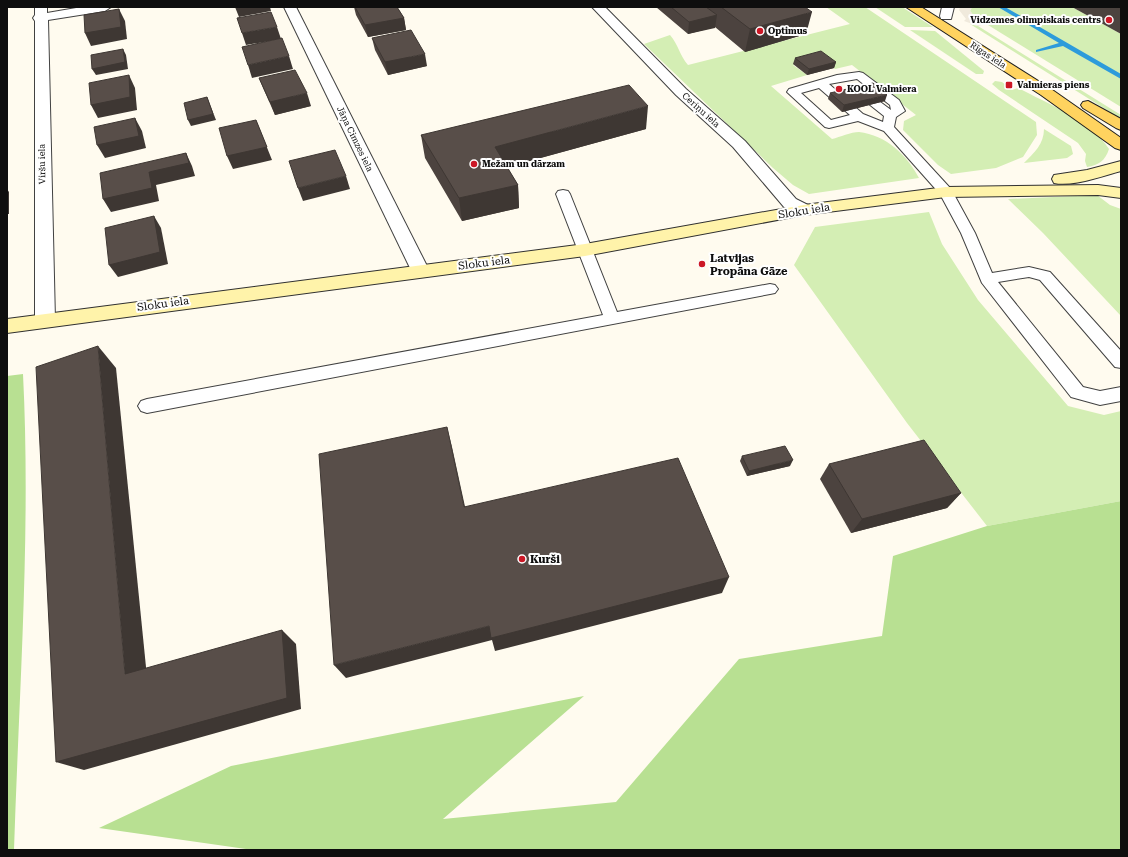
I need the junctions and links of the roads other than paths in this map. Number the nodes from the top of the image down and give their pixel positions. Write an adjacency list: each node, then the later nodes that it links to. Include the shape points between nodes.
1 (105, 7): 7 (street)
2 (290, 7): 19 (street, Jāņa Cimzes iela)
3 (598, 7): 17 (street, Ceriņu iela, via 681,92 739,144 790,203)
4 (912, 7): 12 (main road, Rīgas iela, via 1046,92)
5 (931, 7): 6 (main road, Rīgas iela)
6 (947, 11): 11 (main road, Rīgas iela)
7 (40, 13): 23 (street, Viršu iela)
8 (832, 80): 9 (lane); 9 (lane, via 793,92 829,124); 10 (lane); 10 (lane, via 859,75 871,83 895,103 899,111)
9 (859, 117): 10 (lane)
10 (889, 121): 14 (lane)
11 (1121, 125)
12 (1121, 145)
13 (1121, 166): 14 (street, Sloku iela, via 1087,175)
14 (953, 192): 15 (street, Sloku iela, via 1098,190); 17 (street, Sloku iela); 20 (lane)
15 (1121, 193)
16 (563, 194): 18 (lane)
17 (804, 210): 18 (street, Sloku iela)
18 (585, 250): 19 (street, Sloku iela); 22 (lane)
19 (420, 270): 23 (street, Sloku iela)
20 (986, 279): 25 (lane, via 1029,272 1045,276); 26 (lane, via 1077,392 1100,398)
21 (770, 289): 22 (lane)
22 (612, 318): 27 (lane)
23 (45, 320): 24 (street, Sloku iela)
24 (7, 326)
25 (1121, 362)
26 (1121, 394)
27 (147, 406)

